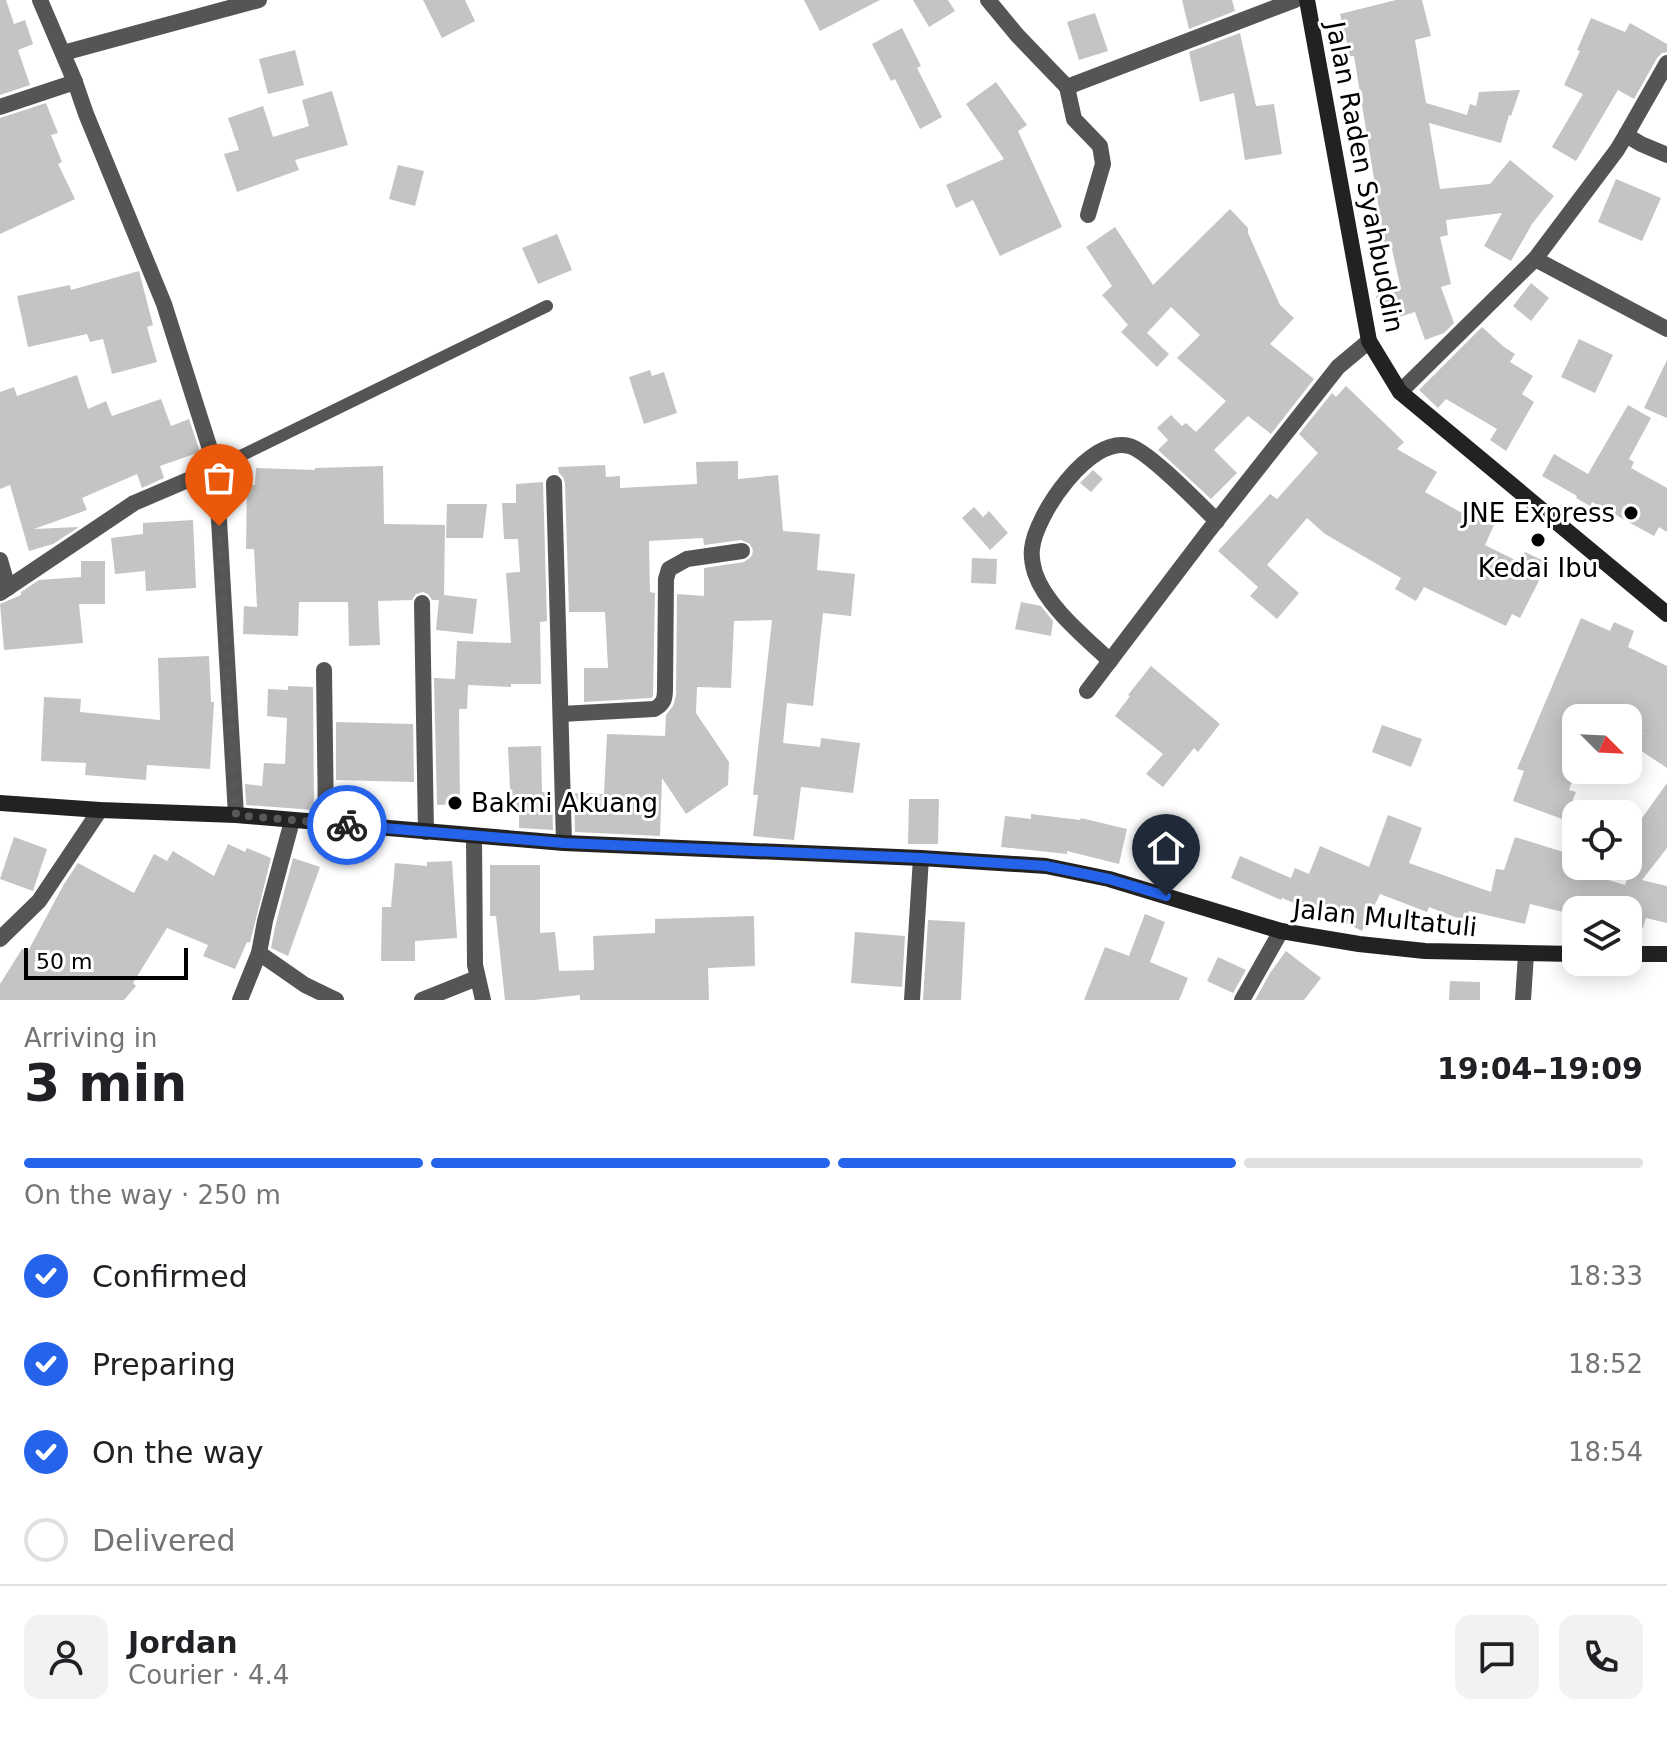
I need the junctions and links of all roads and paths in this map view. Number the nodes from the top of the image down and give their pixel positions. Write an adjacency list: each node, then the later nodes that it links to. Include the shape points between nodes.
1 (40, 0): 6 (street)
2 (259, 0): 6 (street)
3 (988, 0): 9 (street)
4 (1295, 0): 9 (street)
5 (1307, 0): 17 (main road, Jalan Raden Syahbuddin)
6 (63, 53): 8 (street)
7 (1667, 63): 11 (street)
8 (75, 82): 10 (street); 19 (street, via 164,304)
9 (1067, 87): 13 (street, via 1074,119 1100,146 1103,164)
10 (0, 107)
11 (1626, 135): 12 (street); 14 (street)
12 (1667, 155)
13 (1088, 215)
14 (1535, 259): 16 (street); 18 (street)
15 (547, 306): 19 (lane)
16 (1667, 329)
17 (1369, 341): 18 (main road, Jalan Raden Syahbuddin); 21 (street, via 1338,367)
18 (1400, 392): 26 (main road, Jalan Raden Syahbuddin)
19 (216, 468): 24 (street, via 134,503); 33 (street)
20 (554, 483): 30 (street)
21 (1217, 521): 27 (street); 27 (street, via 1141,450 1122,445 1103,449 1056,495 1034,540 1035,575 1065,619)
22 (742, 551): 30 (street, via 687,559 669,569 661,705)
23 (0, 560): 24 (street)
24 (4, 590)
25 (422, 603): 36 (street)
26 (1667, 614)
27 (1110, 661): 29 (street)
28 (324, 670): 35 (street)
29 (1087, 691)
30 (561, 714): 38 (street)
31 (0, 803): 32 (main road, Jalan Multatuli)
32 (100, 810): 33 (main road, Jalan Multatuli); 41 (street, via 39,901)
33 (236, 815): 34 (main road, Jalan Multatuli)
34 (292, 821): 35 (main road, Jalan Multatuli); 42 (street)
35 (326, 823): 36 (main road, Jalan Multatuli)
36 (426, 832): 37 (main road, Jalan Multatuli)
37 (474, 837): 38 (main road, Jalan Multatuli); 47 (street)
38 (564, 843): 39 (main road, Jalan Multatuli)
39 (921, 858): 40 (main road, Jalan Multatuli, via 1046,866); 52 (street)
40 (1281, 931): 43 (main road, Jalan Multatuli, via 1425,951); 53 (street)
41 (0, 939)
42 (259, 953): 48 (street); 49 (street)
43 (1526, 954): 44 (main road, Jalan Multatuli); 54 (street)
44 (1562, 954)
45 (1642, 954): 46 (main road)
46 (1667, 954)
47 (477, 978): 50 (street); 51 (street)
48 (240, 1000)
49 (336, 1000)
50 (422, 1000)
51 (483, 1000)
52 (912, 1000)
53 (1242, 1000)
54 (1523, 1000)

